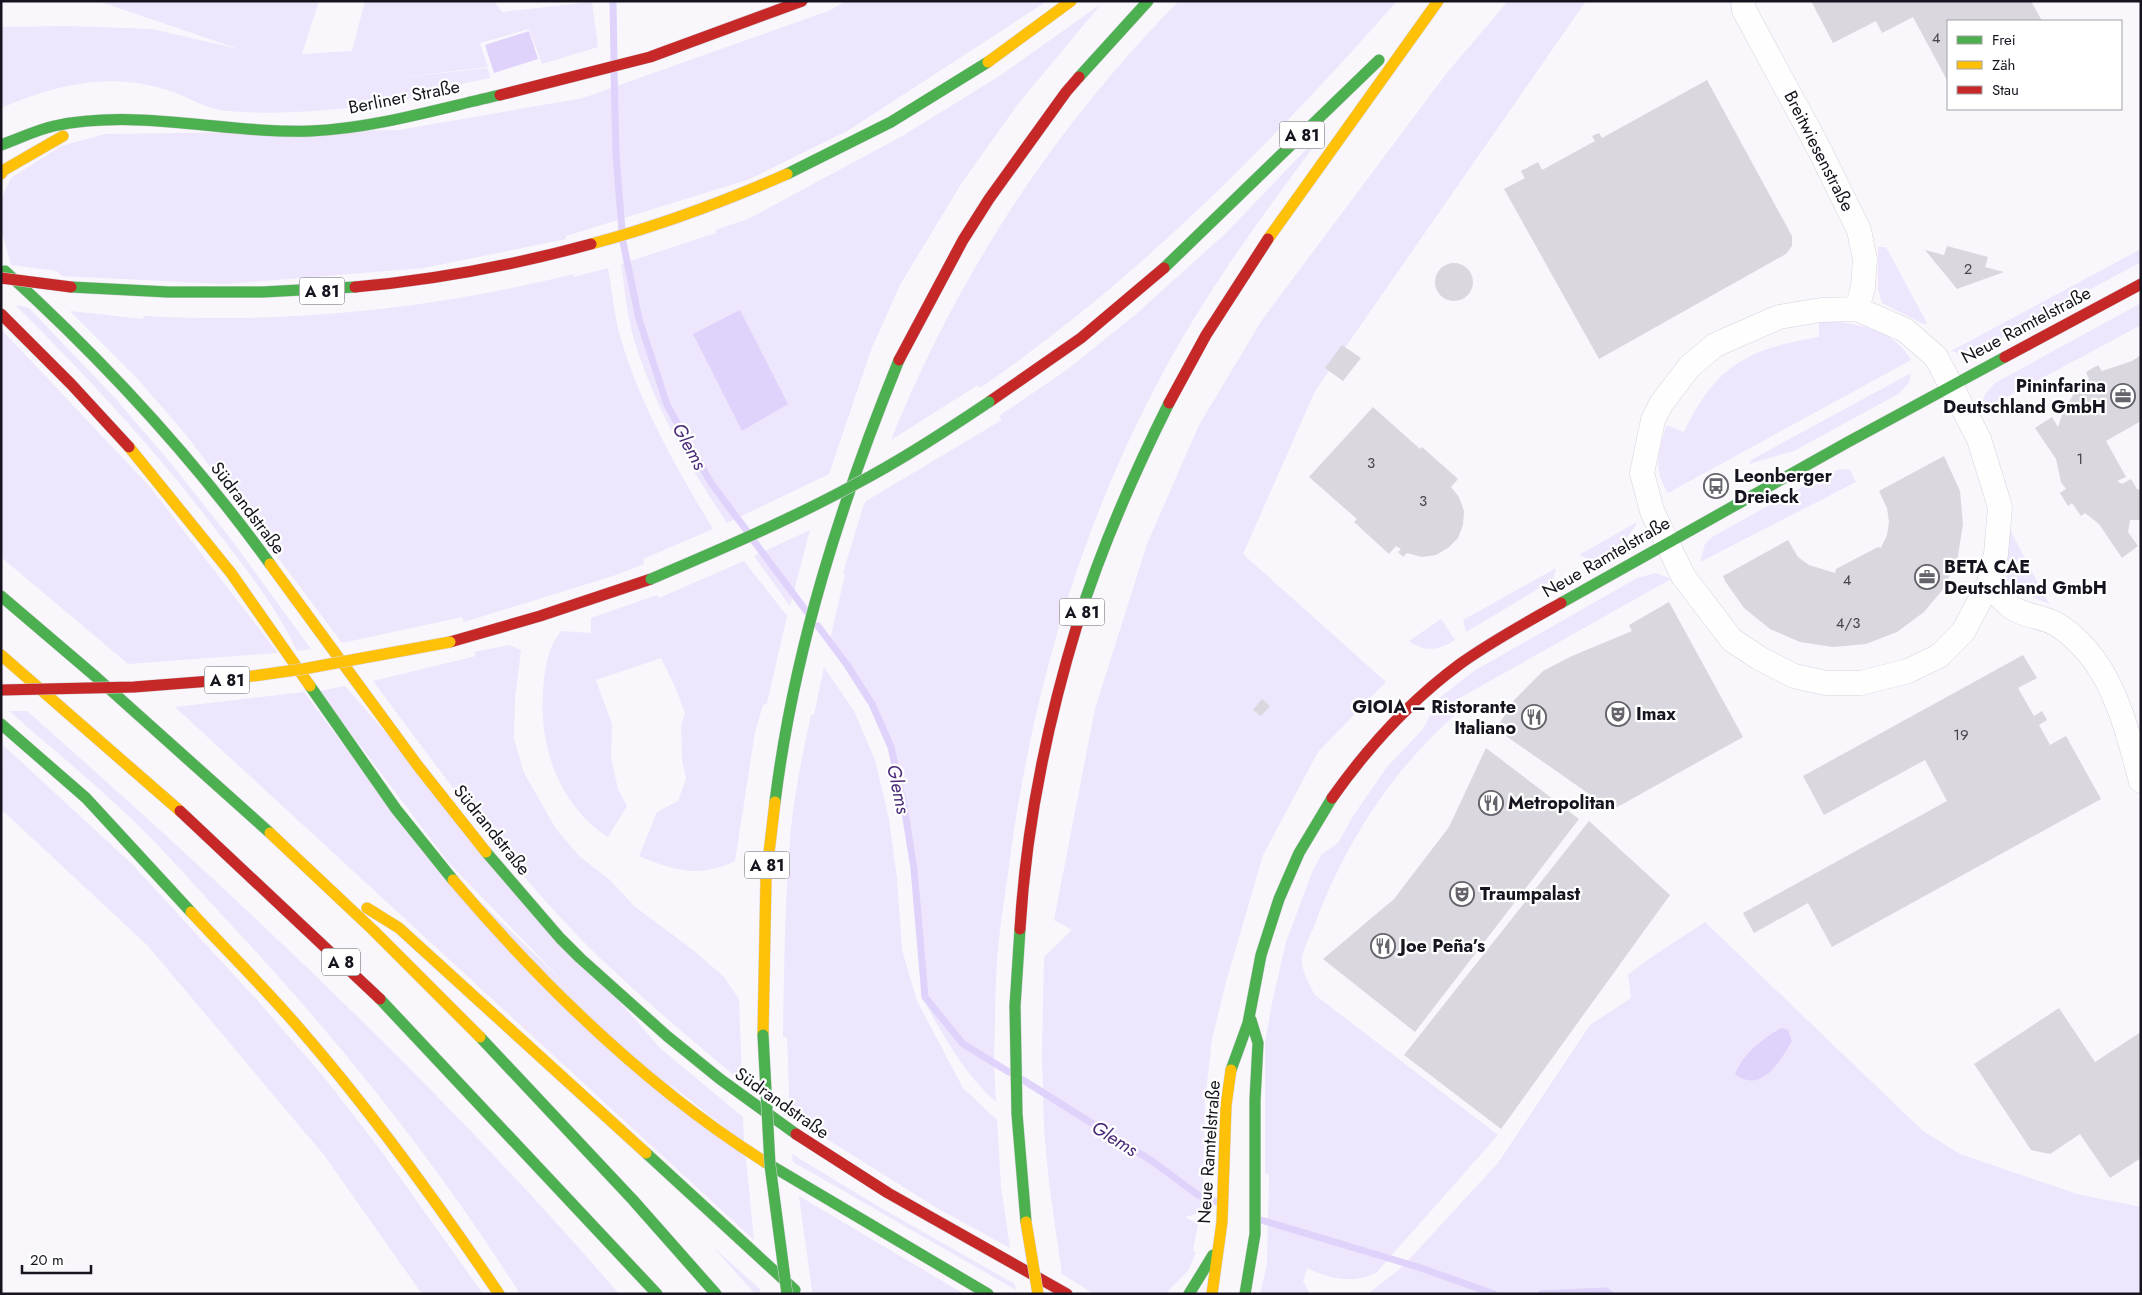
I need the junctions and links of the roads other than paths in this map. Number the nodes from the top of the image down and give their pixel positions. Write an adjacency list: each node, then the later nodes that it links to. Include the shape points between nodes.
1 (802, 1): 7 (main road, Berliner Straße, via 650,57 384,122 316,130 126,120)
2 (1071, 1): 11 (main road, A 81, bridge, via 967,76 890,122 813,162 706,208 632,234 569,251 450,276 324,291 147,293)
3 (1148, 1): 29 (main road, A 81, bridge, via 1066,92 1023,149 963,240 906,344 868,438 828,552 792,697 766,878 763,1035 766,1128)
4 (1438, 1): 6 (main road, A 81)
5 (1743, 1): 13 (street, Breitwiesenstraße, via 1744,10 1859,230 1866,260)
6 (1424, 18): 20 (main road, A 81, bridge, via 1182,253 1081,338 915,450 773,525 650,579 450,642 302,669 214,681 134,688); 32 (main road, A 81, bridge, via 1236,286 1178,385 1150,438 1100,557 1064,669 1046,742 1028,844 1016,958 1015,1090 1026,1222)
7 (86, 123): 8 (main road, Berliner Straße, via 54,126); 9 (main road)
8 (1, 145)
9 (2, 171)
10 (1, 267): 33 (main road, Südrandstraße, via 102,364 179,447 247,533 400,744 481,846 563,941 664,1034 728,1087 801,1140 937,1223)
11 (1, 278)
12 (2141, 284): 15 (main road, Neue Ramtelstraße)
13 (1857, 309): 15 (street, via 1905,330 1936,357); 16 (street, via 1821,310 1780,317 1714,345 1689,367 1653,420 1642,473 1652,511)
14 (1, 314): 31 (main road, via 83,394 160,483 260,612 361,764 444,870 531,969 622,1055 703,1120 766,1164)
15 (1952, 385): 16 (main road, Neue Ramtelstraße); 17 (street, via 1979,439 2000,507 1996,554)
16 (1666, 543): 17 (street, via 1682,576 1732,640 1794,676 1826,683 1862,683 1908,671 1939,656 1963,632); 24 (main road, Neue Ramtelstraße, via 1471,654 1395,719 1327,802 1284,886 1263,947)
17 (1989, 583): 22 (street, via 2010,607 2054,623 2092,657 2119,704)
18 (1, 596): 23 (main road, A 8, via 167,737)
19 (1, 655): 27 (main road, A 8, via 158,791 383,1002)
20 (1, 690)
21 (1, 724): 26 (main road, via 86,798 299,1028 375,1121)
22 (2141, 782)
23 (315, 875): 28 (main road, A 8, via 441,995 612,1176); 30 (main road, via 399,928)
24 (1250, 1015): 25 (main road, Neue Ramtelstraße, via 1228,1084); 36 (main road, Neue Ramtelstraße, via 1258,1043 1256,1189 1253,1258)
25 (1220, 1242): 34 (main road); 35 (main road, Neue Ramtelstraße)
26 (499, 1294)
27 (657, 1294)
28 (716, 1294)
29 (787, 1294)
30 (799, 1294)
31 (988, 1294)
32 (1038, 1294)
33 (1067, 1294)
34 (1189, 1294)
35 (1212, 1294)
36 (1246, 1294)

